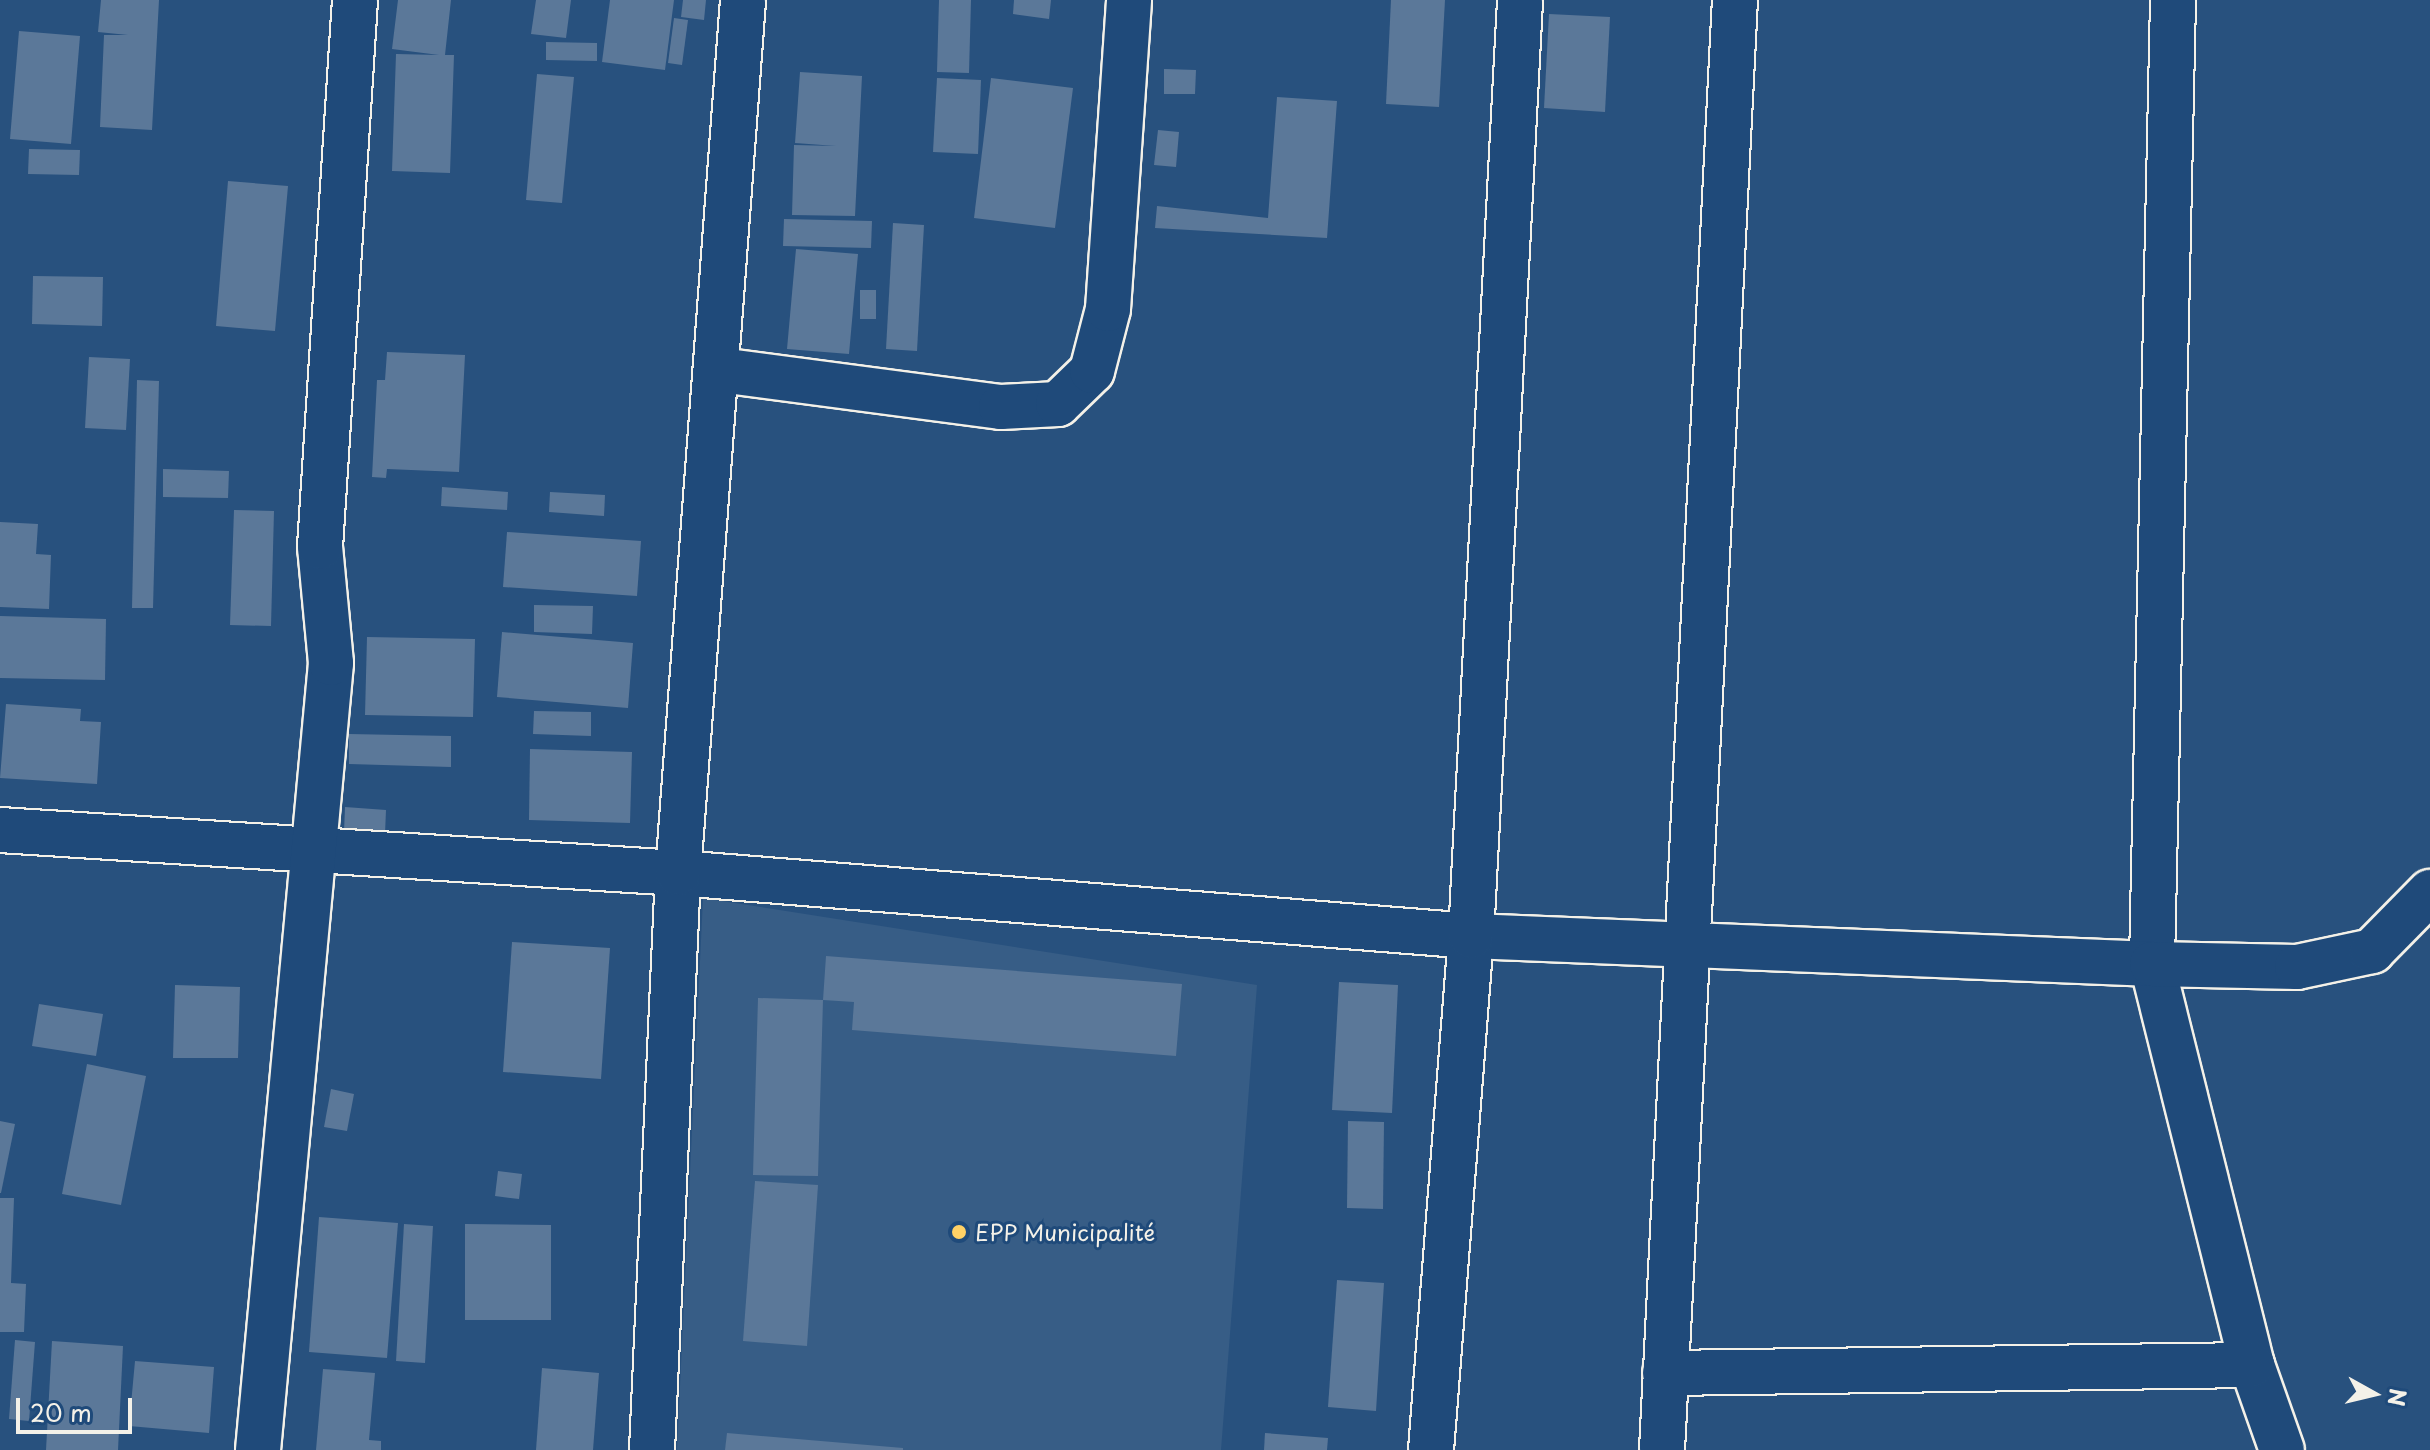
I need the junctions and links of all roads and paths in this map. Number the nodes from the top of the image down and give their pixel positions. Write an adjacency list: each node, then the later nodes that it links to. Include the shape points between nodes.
1 (355, 0): 9 (street, via 320,547 331,663)
2 (743, 0): 7 (street)
3 (1129, 0): 7 (street, via 1108,309 1092,371 1058,404 1001,407)
4 (1520, 0): 12 (street)
5 (1735, 0): 13 (street)
6 (2173, 0): 14 (street)
7 (720, 370): 10 (street)
8 (0, 830): 9 (street)
9 (309, 855): 10 (street); 17 (street)
10 (678, 873): 12 (street); 18 (street)
11 (2430, 892): 14 (street, via 2372,951 2297,967)
12 (1471, 936): 13 (street); 19 (street)
13 (1691, 945): 14 (street); 16 (street)
14 (2152, 964): 15 (street)
15 (2252, 1365): 16 (street); 21 (street)
16 (1665, 1373): 20 (street)
17 (258, 1450)
18 (652, 1450)
19 (1431, 1450)
20 (1662, 1450)
21 (2282, 1450)

